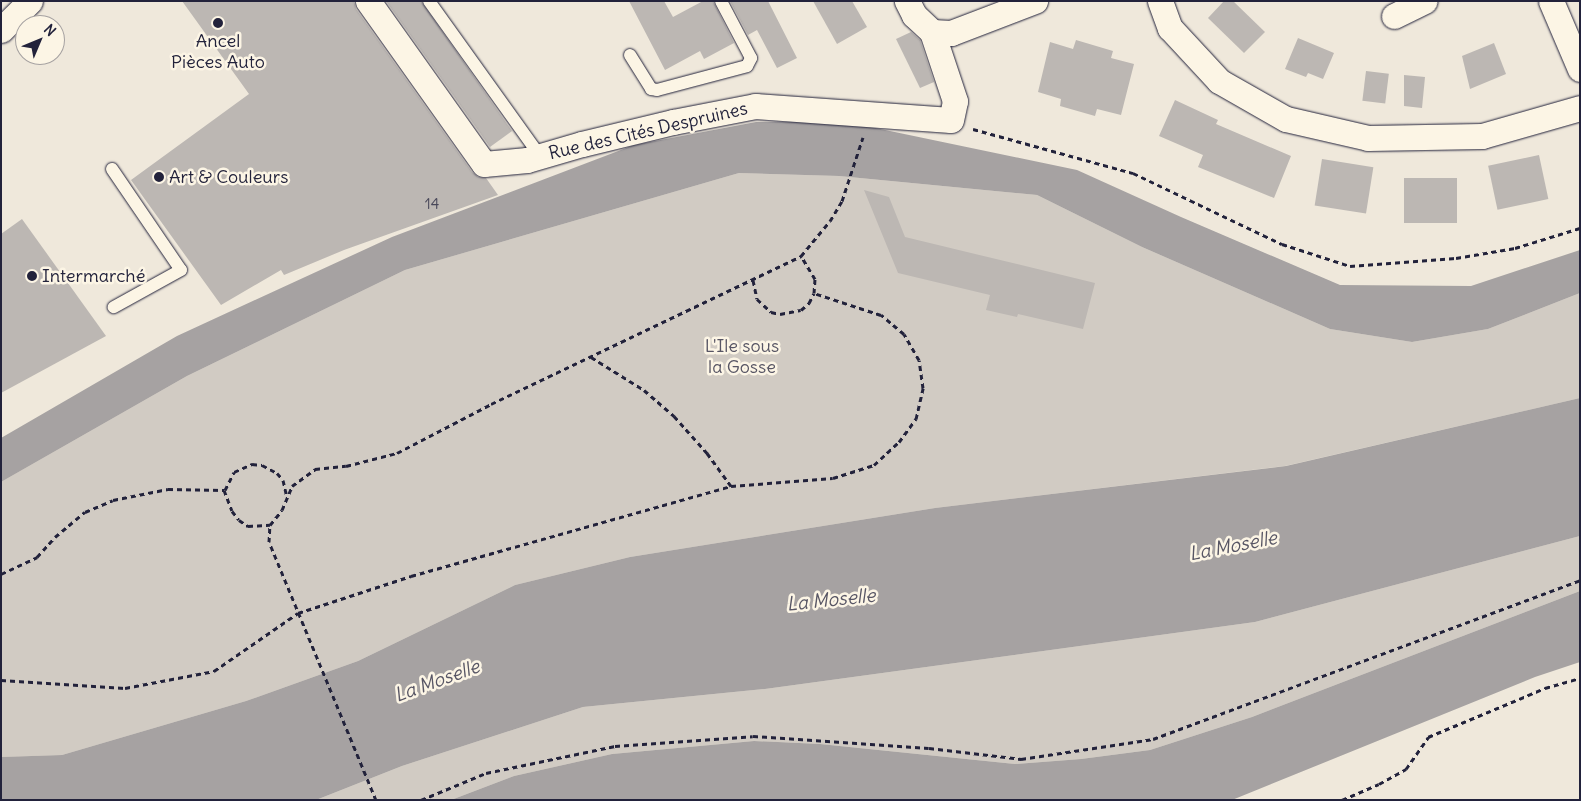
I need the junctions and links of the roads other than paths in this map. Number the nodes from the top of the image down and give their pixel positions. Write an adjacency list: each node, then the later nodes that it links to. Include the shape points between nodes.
1 (30, 1): 11 (street)
2 (368, 1): 16 (street, Rue des Cités Despruines, via 484,164)
3 (429, 1): 16 (lane)
4 (721, 1): 13 (lane, via 751,58 747,66 658,90 651,89)
5 (907, 1): 12 (street, via 914,15)
6 (1036, 1): 12 (street, via 951,33)
7 (1160, 1): 15 (street, via 1170,28 1219,80 1286,119 1368,138 1482,136)
8 (1425, 1): 10 (street)
9 (1551, 1): 14 (street)
10 (1394, 16)
11 (1, 30)
12 (932, 32): 16 (street, Rue des Cités Despruines, via 955,100 952,120 755,106 673,122)
13 (630, 55)
14 (1580, 69)
15 (1580, 108)
16 (540, 156)
17 (112, 169): 18 (lane, via 181,270)
18 (114, 307)

